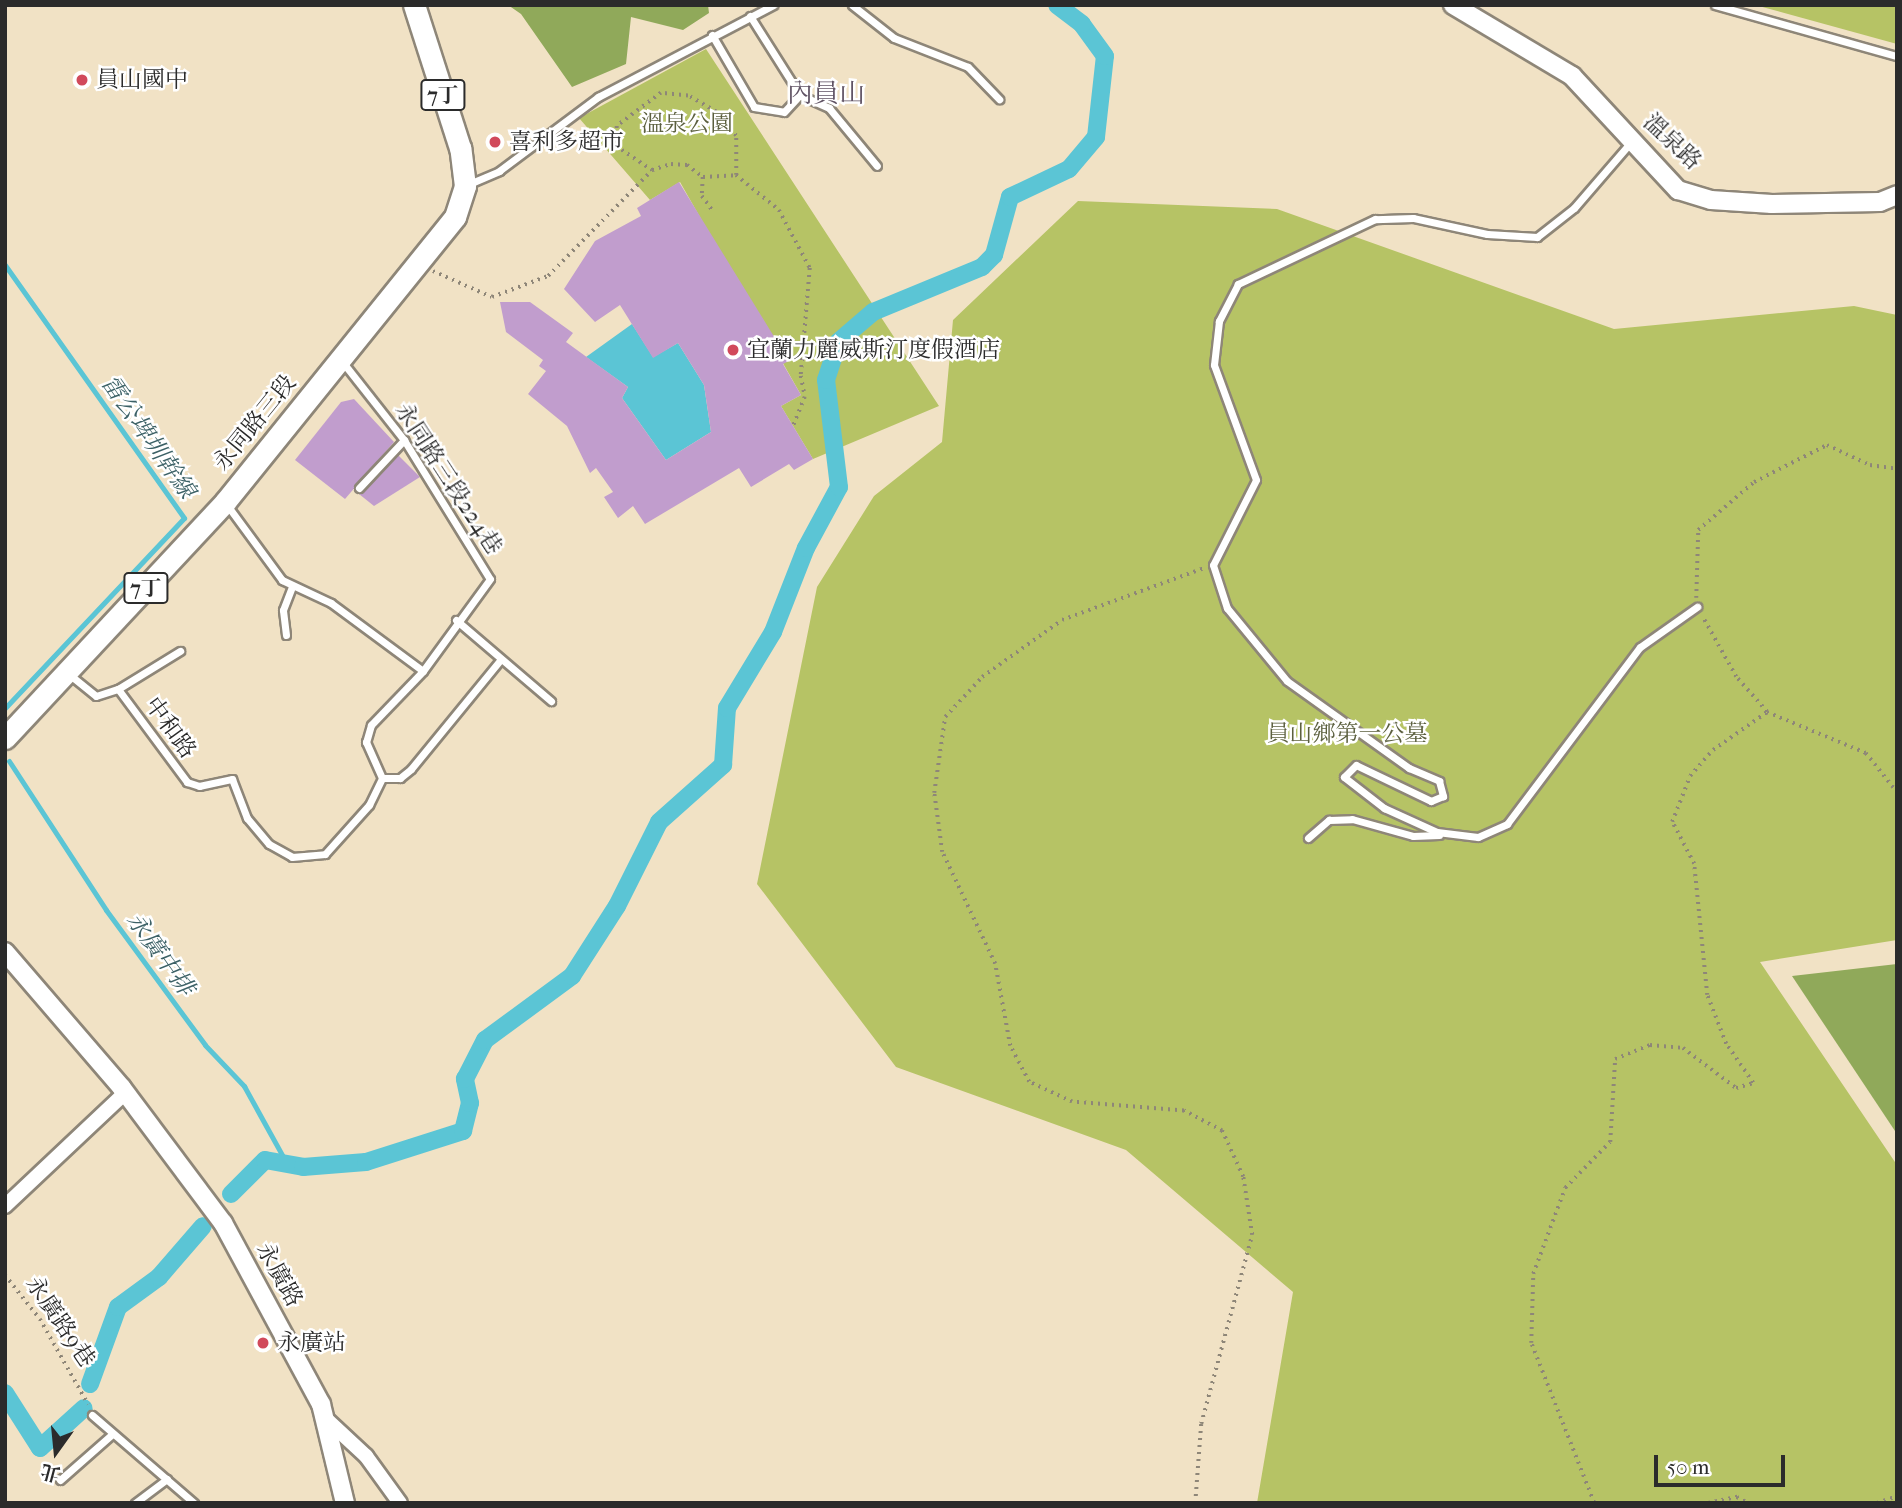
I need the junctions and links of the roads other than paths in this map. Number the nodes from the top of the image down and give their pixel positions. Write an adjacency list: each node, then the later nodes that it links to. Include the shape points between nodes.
1 (773, 5): 6 (lane)
2 (852, 5): 10 (lane, via 894,38 968,67)
3 (1452, 5): 11 (street, 溫泉路, via 1572,76)
4 (1715, 5): 8 (lane)
5 (412, 7): 13 (main road, 7丁, via 460,148)
6 (750, 16): 7 (lane); 9 (lane)
7 (712, 35): 9 (lane, via 754,107 784,112); 13 (lane, via 598,97 499,171)
8 (1897, 56)
9 (800, 96): 12 (lane, via 830,108)
10 (999, 99)
11 (1631, 142): 14 (street, 溫泉路, via 1678,190 1711,200 1880,202); 31 (lane, via 1574,208 1538,237 1487,234 1413,218 1375,219 1238,284 1219,321 1214,365 1256,480 1237,527 1213,565 1227,608 1287,681 1409,768 1440,781 1443,796 1431,801 1356,765 1344,777 1384,808)
12 (877, 166)
13 (465, 186): 15 (main road, 永同路三段 / 7丁, via 455,217)
14 (1897, 195)
15 (340, 359): 16 (lane, 永同路三段224巷); 18 (main road, 永同路三段 / 7丁)
16 (404, 440): 17 (lane); 21 (lane, 永同路三段224巷, via 490,579)
17 (359, 488)
18 (225, 502): 19 (lane); 26 (main road, 永同路三段 / 7丁)
19 (292, 587): 22 (lane, via 283,610); 25 (lane, via 331,603)
20 (1697, 607): 31 (lane, via 1640,647 1507,824 1478,837)
21 (456, 621): 24 (lane); 25 (lane)
22 (286, 635)
23 (180, 650): 27 (lane)
24 (501, 659): 28 (lane); 30 (lane, via 411,769 400,778)
25 (423, 671): 30 (lane, via 371,725 366,742)
26 (66, 672): 27 (lane, 中和路, via 96,696); 29 (main road, 永同路三段 / 7丁)
27 (118, 689): 30 (lane, 中和路, via 187,782 199,786 232,779 247,818 269,844 292,857 325,854 369,806)
28 (551, 701)
29 (5, 738)
30 (382, 778)
31 (1454, 834): 32 (lane, via 1413,836 1352,818 1329,820)
32 (1308, 838)
33 (5, 953): 34 (street, 永廣路)
34 (125, 1093): 35 (street); 37 (street, 永廣路, via 223,1223)
35 (5, 1206)
36 (92, 1415): 38 (lane)
37 (325, 1418): 43 (street, 永廣路); 44 (street, via 366,1456)
38 (111, 1435): 39 (lane); 40 (lane)
39 (167, 1479): 41 (lane); 42 (lane)
40 (60, 1480)
41 (193, 1502)
42 (135, 1503)
43 (345, 1503)
44 (400, 1503)

